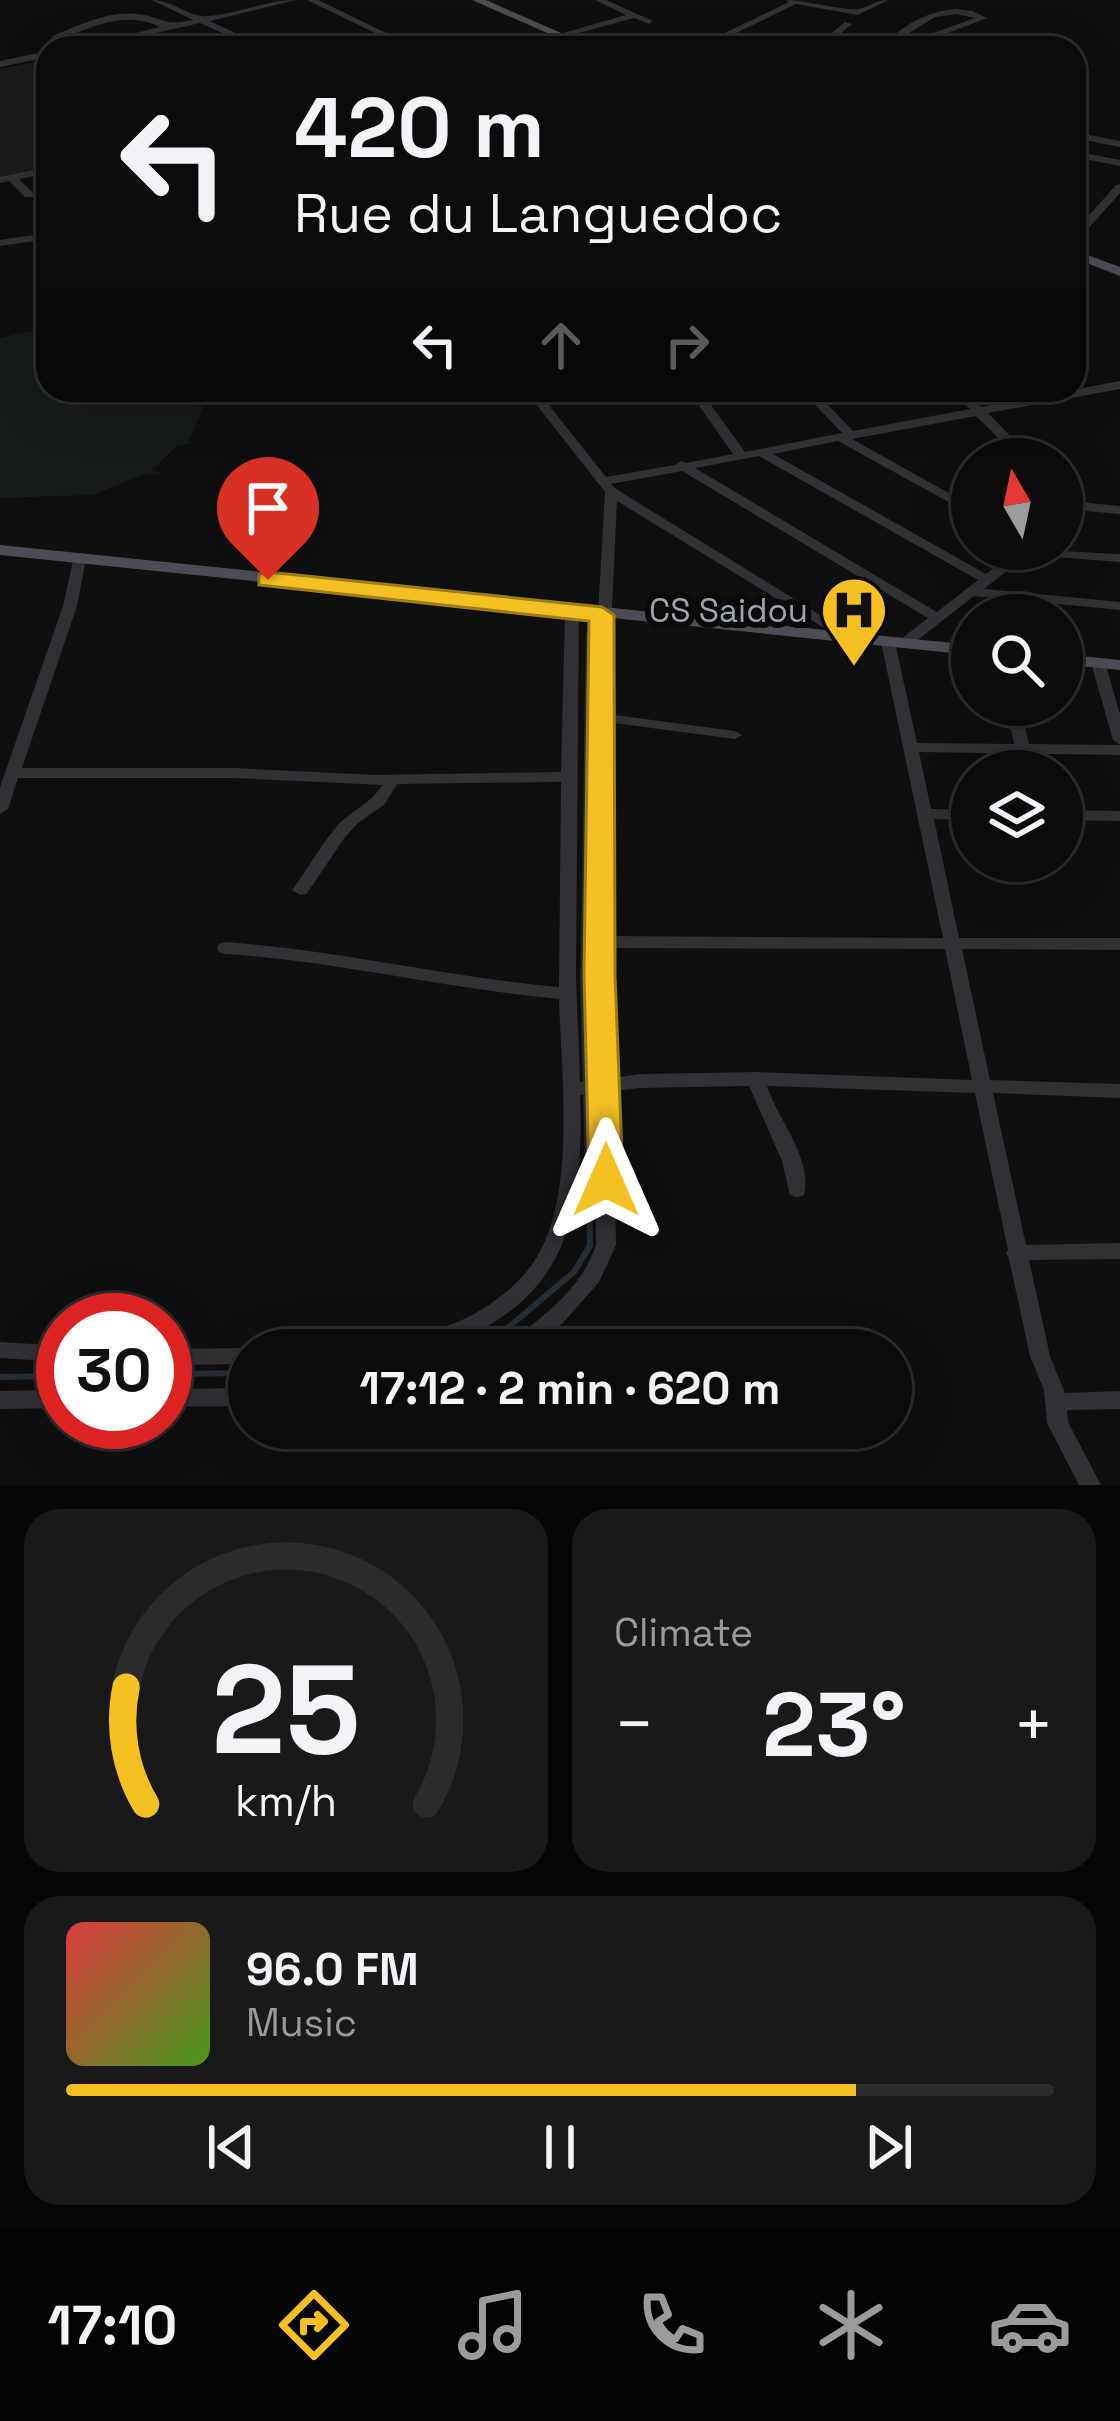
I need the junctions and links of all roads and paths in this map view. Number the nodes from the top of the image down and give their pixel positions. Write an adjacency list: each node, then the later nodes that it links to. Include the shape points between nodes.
1 (156, 0): 10 (street)
2 (292, 0): 10 (street)
3 (310, 0): 16 (street)
4 (482, 0): 17 (main road)
5 (599, 0): 8 (street)
6 (884, 0): 7 (street, via 858,12)
7 (791, 2): 18 (street)
8 (634, 15): 9 (street); 17 (street)
9 (649, 21)
10 (204, 23): 12 (street); 15 (street)
11 (848, 24): 19 (street)
12 (169, 29): 13 (street, via 142,16); 14 (street)
13 (62, 36)
14 (135, 36)
15 (235, 36)
16 (388, 36)
17 (563, 36)
18 (722, 36)
19 (833, 36)
20 (897, 36): 21 (street, via 931,9 983,18)
21 (933, 36)
22 (36, 54): 23 (street)
23 (0, 64)
24 (1086, 137): 25 (street)
25 (1120, 144)
26 (1086, 157): 27 (street)
27 (1120, 164)
28 (36, 173): 29 (street)
29 (6, 179): 31 (street)
30 (1120, 187): 32 (street)
31 (29, 195)
32 (1086, 225)
33 (36, 236): 34 (street)
34 (1, 240)
35 (1086, 259): 36 (main road)
36 (1120, 272)
37 (1120, 385): 38 (street)
38 (1086, 390)
39 (541, 402): 50 (street)
40 (703, 402): 48 (street)
41 (817, 402): 45 (street)
42 (970, 402): 44 (street)
43 (1028, 402): 44 (street)
44 (980, 412): 45 (street); 46 (street)
45 (845, 436): 47 (street); 51 (street)
46 (1006, 438)
47 (759, 451): 48 (street); 59 (street)
48 (740, 454): 49 (street)
49 (681, 465): 50 (street); 64 (street)
50 (607, 487): 63 (street); 65 (street)
51 (951, 499)
52 (1083, 507): 53 (street)
53 (1120, 510)
54 (0, 550): 56 (main road)
55 (1083, 555): 57 (street)
56 (79, 559): 62 (main road); 78 (street)
57 (1120, 559)
58 (1000, 570): 59 (street)
59 (987, 580): 60 (street)
60 (971, 592): 61 (street); 64 (street)
61 (1120, 606)
62 (572, 612): 63 (main road); 79 (street)
63 (602, 615): 65 (main road); 71 (street)
64 (938, 618): 66 (street)
65 (852, 639): 66 (main road)
66 (897, 643): 67 (main road); 75 (street)
67 (951, 648)
68 (1083, 661): 69 (main road)
69 (1098, 663): 70 (main road); 74 (street)
70 (1120, 665)
71 (599, 717): 73 (street); 87 (street)
72 (1018, 726): 76 (street)
73 (736, 735)
74 (1120, 740)
75 (914, 747): 76 (street); 82 (street)
76 (1024, 749): 77 (street)
77 (1120, 750)
78 (12, 773): 80 (street); 81 (street)
79 (570, 777): 80 (street); 86 (street)
80 (391, 778): 88 (street, via 386,799 344,828)
81 (0, 809)
82 (927, 814): 83 (street); 89 (street)
83 (951, 814)
84 (1083, 815): 85 (street)
85 (1120, 816)
86 (568, 872): 87 (street); 94 (street)
87 (599, 872): 90 (street)
88 (299, 890)
89 (951, 941): 90 (street); 91 (street); 97 (street)
90 (599, 942): 93 (street)
91 (1120, 944)
92 (224, 948): 94 (street, via 367,963 467,985)
93 (599, 975): 94 (street); 96 (street)
94 (567, 984): 98 (street)
95 (756, 1079): 96 (street); 97 (street); 100 (street, via 796,1162)
96 (603, 1085): 98 (street); 106 (street, via 608,1209 601,1268)
97 (982, 1087): 99 (street); 102 (street)
98 (570, 1090): 103 (street, via 556,1242)
99 (1120, 1091)
100 (797, 1190)
101 (1120, 1251): 102 (street)
102 (1016, 1253): 116 (street)
103 (488, 1326): 104 (street); 105 (street)
104 (476, 1329)
105 (490, 1329)
106 (541, 1329)
107 (0, 1350): 108 (street)
108 (36, 1352)
109 (192, 1356): 110 (street)
110 (228, 1356)
111 (228, 1397): 112 (street)
112 (192, 1398)
113 (0, 1400): 114 (street)
114 (36, 1400)
115 (1120, 1400): 116 (street)
116 (1056, 1402): 117 (street)
117 (1090, 1485)

